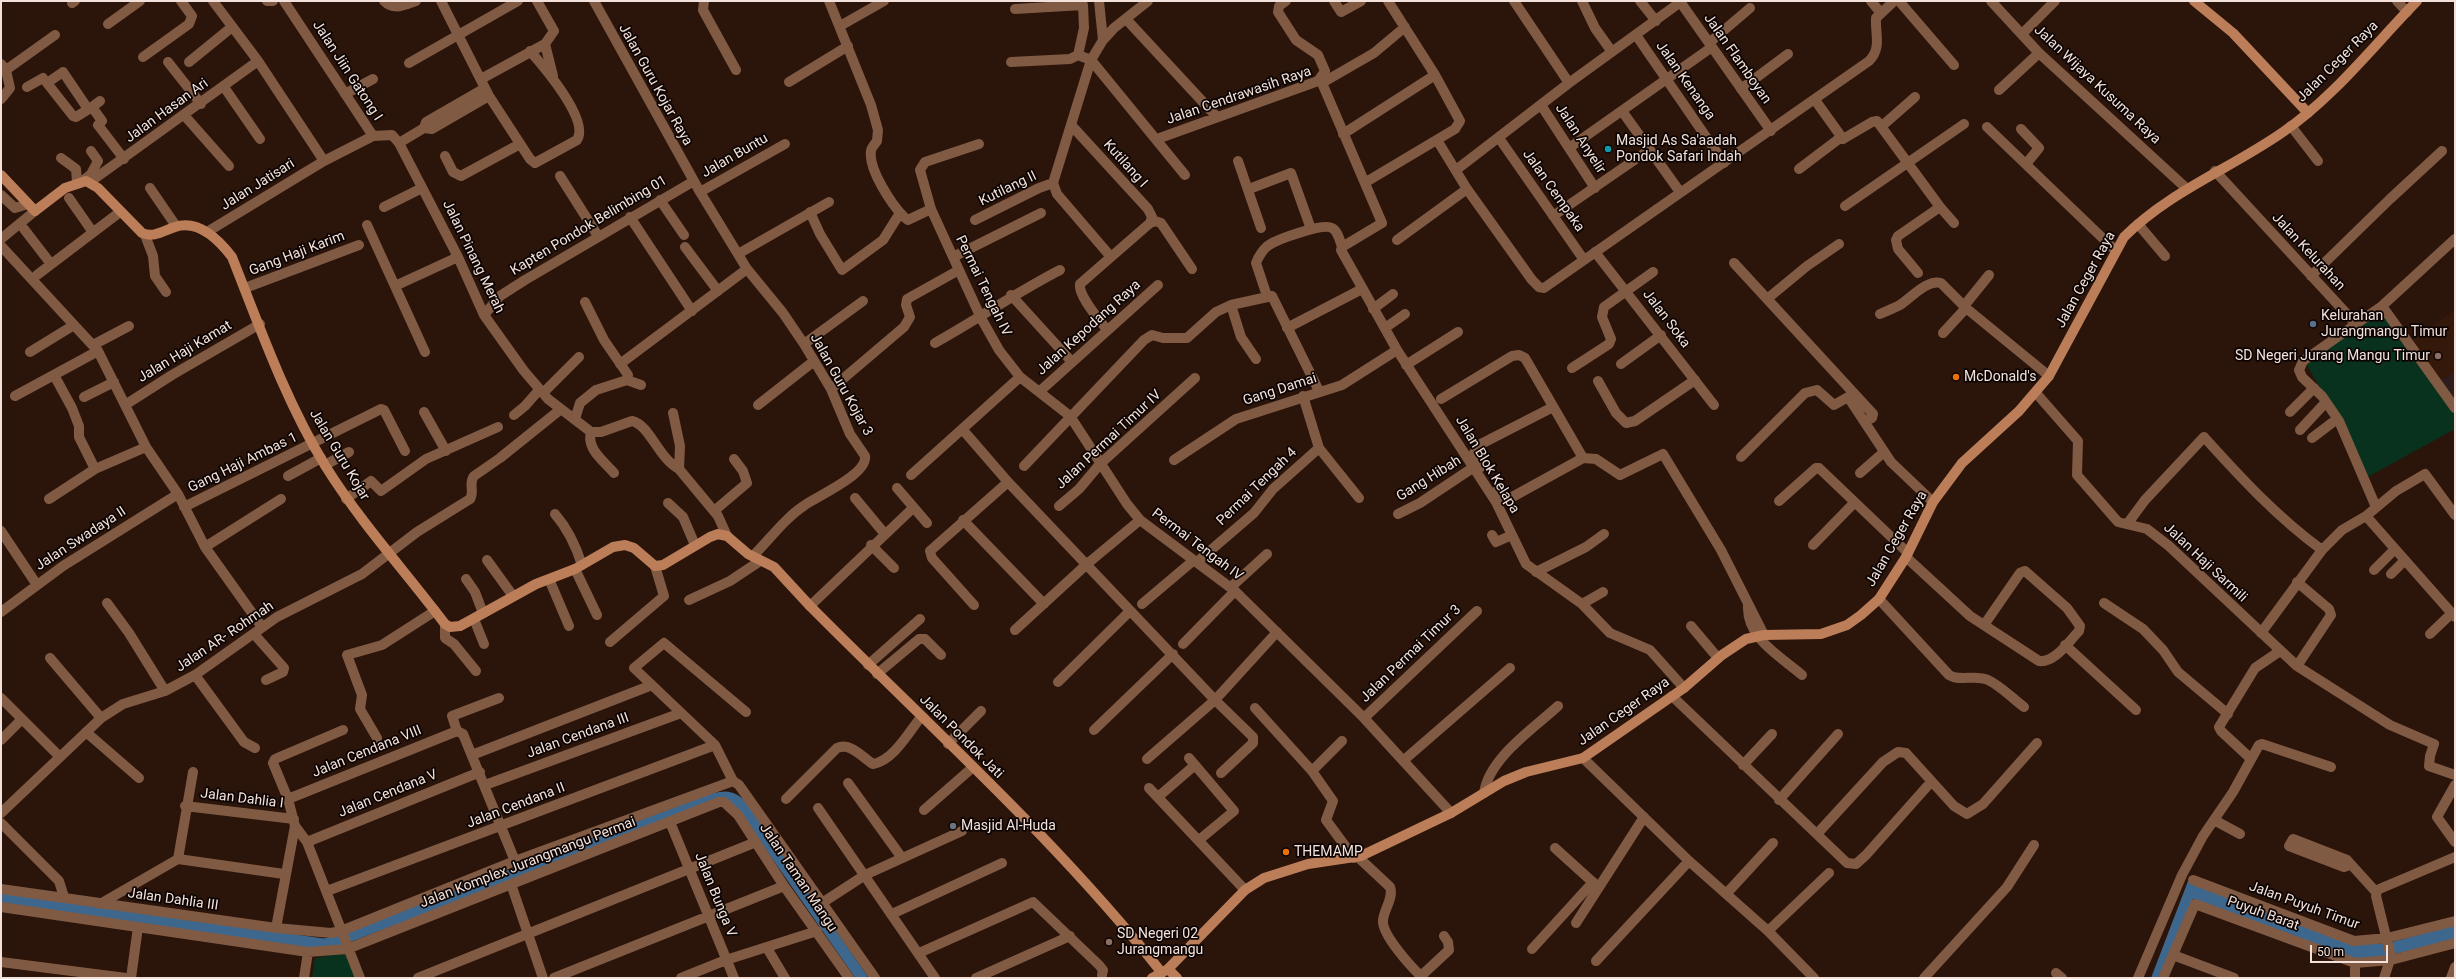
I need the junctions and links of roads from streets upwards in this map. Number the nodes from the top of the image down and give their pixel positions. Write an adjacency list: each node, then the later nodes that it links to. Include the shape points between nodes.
1 (140, 1): 38 (street)
2 (182, 1): 55 (street, via 192,16 189,24)
3 (213, 1): 40 (street)
4 (284, 1): 77 (street, Jalan Jiin Gatong I)
5 (384, 1): 6 (street, via 392,7 401,7)
6 (416, 1)
7 (440, 1): 45 (street)
8 (518, 1): 45 (street)
9 (537, 1): 47 (street, via 554,31)
10 (594, 1): 126 (street, Jalan Guru Kojar Raya, via 616,45)
11 (704, 1): 63 (street, via 703,10)
12 (829, 1): 39 (street)
13 (884, 1): 39 (street)
14 (1099, 1): 46 (street)
15 (1148, 1): 36 (street)
16 (1286, 1): 69 (street, via 1279,6 1278,12 1296,40 1318,55 1325,72)
17 (1334, 1): 18 (street, via 1341,12)
18 (1361, 1)
19 (1388, 1): 41 (street)
20 (1514, 1): 71 (street)
21 (1582, 1): 51 (street, via 1595,28)
22 (1640, 1): 37 (street)
23 (1871, 1): 34 (street)
24 (1894, 1): 34 (street)
25 (1899, 1): 61 (street)
26 (1991, 1): 42 (street, Jalan Wijaya Kusuma Raya)
27 (2055, 1): 42 (street)
28 (2194, 1): 85 (street, via 2233,33)
29 (2397, 1): 35 (street)
30 (2417, 1): 35 (street, Jalan Ceger Raya)
31 (1681, 2): 37 (street); 48 (street, Jalan Flamboyan)
32 (1014, 8): 54 (street, via 1083,5)
33 (1750, 8): 48 (street)
34 (1880, 12): 80 (street, via 1876,18 1878,45 1875,55)
35 (2407, 12): 85 (street, Jalan Ceger Raya)
36 (1126, 19): 46 (street); 87 (street)
37 (1656, 21): 44 (street)
38 (108, 24)
39 (840, 26): 49 (street)
40 (232, 27): 56 (street); 58 (street)
41 (1405, 27): 64 (street); 69 (street, via 1374,53)
42 (2022, 34): 52 (street, Jalan Wijaya Kusuma Raya)
43 (55, 35): 62 (street)
44 (1636, 35): 51 (street); 67 (street, Jalan Kenanga)
45 (457, 36): 60 (street); 74 (street)
46 (1103, 40): 54 (street)
47 (545, 44): 50 (street); 66 (street)
48 (1710, 45): 67 (street); 75 (street, Jalan Flamboyan)
49 (848, 46): 68 (street); 149 (street, via 878,130 877,141 870,150 870,160 874,172)
50 (530, 51): 66 (street); 74 (street)
51 (1612, 52): 71 (street)
52 (2039, 53): 76 (street); 134 (street, Jalan Wijaya Kusuma Raya)
53 (1788, 54): 75 (street)
54 (1084, 57): 59 (street); 89 (street); 100 (street, Jalan Cendrawasih Raya)
55 (143, 58)
56 (258, 61): 73 (street, Jalan Hasan Ari); 113 (street)
57 (168, 62): 81 (street)
58 (189, 62)
59 (1011, 62)
60 (409, 63)
61 (1954, 66)
62 (4, 67): 79 (street, via 10,88)
63 (736, 70)
64 (1436, 75): 95 (street); 101 (street, via 1460,121 1455,129)
65 (372, 79): 77 (street)
66 (554, 80): 103 (street, via 580,124 580,135 567,147 536,163 530,159)
67 (1666, 80): 84 (street); 117 (street, Jalan Kenanga)
68 (789, 82)
69 (1320, 82): 87 (street, Jalan Cendrawasih Raya); 95 (street, Jalan Cendrawasih Raya)
70 (47, 83): 72 (street, via 43,78); 83 (street, via 62,72); 83 (street, via 73,116 76,117)
71 (1569, 83): 82 (street)
72 (28, 87)
73 (224, 87): 81 (street, Jalan Hasan Ari); 99 (street)
74 (485, 88): 102 (street, via 426,122 424,128); 103 (street)
75 (1742, 89): 94 (street, Jalan Flamboyan)
76 (1998, 90)
77 (345, 94): 96 (street, Jalan Jiin Gatong I)
78 (1915, 97): 90 (street)
79 (1, 99)
80 (1815, 100): 94 (street); 98 (street)
81 (200, 104): 86 (street, Jalan Hasan Ari)
82 (1541, 105): 97 (street); 106 (street, Jalan Anyelir)
83 (94, 106): 112 (street, via 102,121 98,125)
84 (1622, 111): 106 (street); 107 (street)
85 (2308, 113): 91 (street, Jalan Ceger Raya)
86 (184, 115): 112 (street, Jalan Hasan Ari); 119 (street)
87 (1216, 116): 100 (street, Jalan Cendrawasih Raya)
88 (1964, 124): 116 (street)
89 (1072, 126): 129 (street); 154 (street, Kutilang I, via 1148,209 1152,217)
90 (1882, 126): 98 (street, via 1877,121 1872,122 1847,138); 116 (street)
91 (2291, 126): 115 (street); 122 (street, Jalan Ceger Raya)
92 (1987, 127): 118 (street)
93 (2022, 129): 118 (street, via 2039,148)
94 (1771, 132): 117 (street)
95 (1343, 134): 128 (street, Jalan Cendrawasih Raya)
96 (372, 136): 102 (street, via 392,135); 113 (street)
97 (1499, 138): 121 (street); 151 (street, Jalan Cempaka)
98 (1840, 138): 120 (street)
99 (260, 139)
100 (1157, 139): 124 (street, Jalan Cendrawasih Raya)
101 (1437, 140): 121 (street); 128 (street)
102 (399, 143): 131 (street, Jalan Pinang Merah)
103 (520, 144): 110 (street, via 461,176 453,172)
104 (785, 144): 136 (street, Jalan Buntu)
105 (979, 144): 146 (street, Permai Tengah IV, via 921,166)
106 (1569, 148): 133 (street, Jalan Anyelir)
107 (1649, 150): 133 (street); 137 (street)
108 (91, 151): 127 (street, via 98,161)
109 (2442, 151): 193 (street)
110 (445, 156)
111 (61, 158): 127 (street, via 76,169)
112 (124, 159): 127 (street, Jalan Hasan Ari)
113 (324, 161): 163 (street, Jalan Jatisari)
114 (1238, 161): 135 (street)
115 (2318, 161)
116 (1908, 162): 142 (street); 145 (street)
117 (1724, 163): 137 (street)
118 (2026, 164): 175 (street)
119 (229, 166)
120 (1799, 169)
121 (1456, 170): 132 (street)
122 (2215, 171): 134 (street, Jalan Ceger Raya); 193 (street, Jalan Kelurahan)
123 (1, 175): 143 (street)
124 (1185, 175)
125 (560, 176): 166 (street)
126 (694, 181): 136 (street, Jalan Guru Kojar 3); 140 (street, Kapten Pondok Belimbing 01)
127 (83, 182): 143 (street, via 65,188); 147 (street)
128 (1366, 182): 174 (street, Jalan Cendrawasih Raya, via 1382,223)
129 (1053, 183): 153 (street, Kutilang II); 181 (street, via 1057,194)
130 (150, 188): 158 (street)
131 (422, 188): 144 (street); 178 (street, Jalan Pinang Merah)
132 (1467, 188): 169 (street); 182 (street, via 1539,287 1549,286)
133 (1595, 188): 151 (street)
134 (2186, 188): 156 (street, Jalan Ceger Raya)
135 (1248, 189): 159 (street); 161 (street, via 1290,173)
136 (700, 192): 177 (street, Jalan Guru Kojar 3)
137 (1680, 192): 176 (street)
138 (1, 195): 143 (street, via 15,208)
139 (69, 198): 162 (street)
140 (660, 200): 152 (street, Kapten Pondok Belimbing 01); 165 (street)
141 (829, 202): 148 (street)
142 (1845, 206)
143 (31, 207): 167 (street)
144 (384, 207)
145 (1940, 207): 155 (street); 190 (street, via 1896,240 1898,249)
146 (931, 209): 149 (street, via 908,220); 180 (street, Permai Tengah IV)
147 (120, 212): 162 (street); 164 (street)
148 (810, 212): 149 (street, via 842,270 883,240); 177 (street)
149 (900, 213)
150 (1041, 213): 180 (street)
151 (1553, 216): 182 (street, Jalan Cempaka)
152 (630, 217): 166 (street, Kapten Pondok Belimbing 01); 211 (street)
153 (976, 220)
154 (1150, 223): 181 (street); 186 (street, via 1161,223)
155 (1954, 223)
156 (2138, 224): 175 (street, Jalan Ceger Raya); 179 (street)
157 (368, 225): 195 (street)
158 (176, 226): 163 (street, Jalan Guru Kojar, via 199,227); 164 (street, Jalan Guru Kojar, via 160,234)
159 (1261, 228)
160 (24, 229): 184 (street)
161 (1311, 229): 174 (street, Jalan Blok Kelapa, via 1333,228); 203 (street, via 1269,245 1258,258 1256,263)
162 (92, 231): 184 (street)
163 (207, 232): 196 (street, Jalan Guru Kojar, via 218,240 232,257)
164 (145, 235): 200 (street, via 153,256 155,276)
165 (684, 235)
166 (598, 236): 214 (street, Kapten Pondok Belimbing 01, via 500,296)
167 (1, 239)
168 (2455, 239): 208 (street)
169 (1397, 240)
170 (1839, 244): 204 (street)
171 (359, 245): 196 (street, Gang Haji Karim)
172 (1, 246): 218 (street)
173 (685, 247): 198 (street)
174 (1342, 247): 197 (street, Jalan Blok Kelapa, via 1342,253)
175 (2115, 250): 241 (street, Jalan Ceger Raya)
176 (1595, 252): 182 (street); 199 (street, Jalan Soka)
177 (738, 254): 185 (street, Jalan Guru Kojar 3)
178 (458, 256): 195 (street); 214 (street, Jalan Pinang Merah)
179 (2165, 256)
180 (953, 257): 187 (street, Permai Tengah IV)
181 (1111, 257): 222 (street, via 1084,279 1079,289)
182 (1584, 260)
183 (1734, 263): 204 (street)
184 (51, 264): 191 (street)
185 (747, 269): 198 (street); 227 (street, Jalan Guru Kojar 3, via 783,313)
186 (1192, 269)
187 (959, 270): 215 (street, Permai Tengah IV); 250 (street, via 907,300 910,317 904,327)
188 (1060, 270): 202 (street)
189 (1653, 272): 199 (street)
190 (1918, 273)
191 (37, 275)
192 (1989, 275): 209 (street)
193 (2311, 276): 217 (street, Jalan Kelurahan)
194 (1158, 285): 222 (street, Jalan Kepodang Raya)
195 (395, 286): 231 (street)
196 (244, 288): 216 (street, Jalan Guru Kojar)
197 (1362, 289): 210 (street, Jalan Blok Kelapa); 220 (street)
198 (718, 291): 211 (street)
199 (1627, 291): 225 (street, Jalan Soka); 239 (street, via 1604,307 1602,317 1611,339 1609,344)
200 (166, 292)
201 (1394, 294): 210 (street)
202 (1012, 295): 215 (street); 235 (street)
203 (1267, 296): 207 (street); 220 (street, via 1272,296)
204 (1767, 299): 273 (street, via 1873,414 1872,418)
205 (863, 301): 227 (street)
206 (585, 302): 236 (street, via 604,340)
207 (1231, 304): 233 (street, via 1241,337); 270 (street, via 1216,312 1187,338 1163,338 1152,335 1144,340)
208 (2382, 306): 217 (street); 264 (street)
209 (1965, 307): 213 (street, via 1936,282 1900,305); 224 (street); 241 (street)
210 (1373, 309): 221 (street, Jalan Blok Kelapa)
211 (692, 311): 236 (street)
212 (1405, 314): 221 (street)
213 (1880, 314)
214 (484, 315): 252 (street, Jalan Pinang Merah)
215 (981, 318): 226 (street); 242 (street, Permai Tengah IV)
216 (260, 324): 260 (street, Jalan Haji Kamat); 279 (street, Jalan Guru Kojar, via 293,406)
217 (2356, 324): 249 (street, via 2300,364 2302,377)
218 (74, 325): 228 (street); 230 (street)
219 (129, 326): 228 (street)
220 (1287, 328): 251 (street)
221 (1385, 328): 229 (street, Jalan Blok Kelapa)
222 (1107, 330): 235 (street, Jalan Kepodang Raya)
223 (1458, 332): 238 (street)
224 (1943, 333)
225 (1661, 335): 237 (street); 245 (street, Jalan Soka)
226 (935, 343)
227 (804, 344): 234 (street, Jalan Guru Kojar 3)
228 (95, 348): 240 (street); 247 (street)
229 (1397, 350): 238 (street, Jalan Blok Kelapa); 251 (street, Gang Damai, via 1348,382)
230 (30, 352)
231 (425, 352)
232 (579, 357): 252 (street)
233 (1256, 359)
234 (814, 361): 250 (street, Jalan Guru Kojar 3); 261 (street)
235 (1072, 362): 253 (street, Jalan Kepodang Raya)
236 (620, 364): 244 (street, via 628,375)
237 (1622, 364)
238 (1406, 365): 293 (street, Jalan Blok Kelapa)
239 (1572, 368)
240 (54, 375): 255 (street); 294 (street, via 72,408 79,426 79,437)
241 (2049, 376): 254 (street, Jalan Ceger Raya)
242 (1020, 377): 253 (street, Permai Tengah IV); 275 (street)
243 (1195, 378): 291 (street, Jalan Permai Timur IV)
244 (627, 380): 248 (street); 271 (street, via 596,390 580,403)
245 (1695, 380): 246 (street, via 1635,421 1626,423 1616,413); 262 (street, Jalan Soka)
246 (1598, 381)
247 (114, 382): 257 (street); 260 (street)
248 (641, 385)
249 (2314, 388): 259 (street); 267 (street)
250 (831, 389): 340 (street, Jalan Guru Kojar 3, via 850,434 865,460 854,474 806,504 789,518)
251 (1319, 391): 256 (street, Gang Damai)
252 (541, 392): 265 (street, Jalan Pinang Merah); 269 (street)
253 (1039, 392): 270 (street, Permai Tengah IV)
254 (2036, 393): 309 (street, Jalan Ceger Raya, via 1962,463); 324 (street, Jalan Haji Sarmili, via 2078,440 2078,478 2118,522)
255 (15, 396)
256 (1303, 396): 281 (street); 289 (street, Gang Damai, via 1236,419)
257 (84, 397)
258 (1440, 399): 263 (street, via 1512,356 1519,355 1525,358)
259 (2326, 402): 272 (street); 276 (street)
260 (125, 405): 280 (street)
261 (758, 405)
262 (1714, 405)
263 (1552, 407): 287 (street); 287 (street, via 1475,449 1476,458 1498,497 1505,501 1510,499)
264 (2455, 408)
265 (561, 409): 271 (street, Jalan Pinang Merah); 338 (street, Jalan AR- Rohmah, via 474,476 471,480 470,498 417,532)
266 (424, 412): 283 (street)
267 (2290, 412)
268 (673, 413): 295 (street, via 680,446)
269 (514, 414)
270 (1070, 416): 291 (street, Permai Tengah IV); 292 (street)
271 (575, 419): 277 (street, Jalan Pinang Merah)
272 (2337, 419): 278 (street); 314 (street)
273 (1864, 421): 285 (street); 286 (street, via 1848,397 1834,405 1822,393 1812,390 1805,393)
274 (498, 427): 283 (street)
275 (963, 430): 298 (street); 300 (street)
276 (2300, 430)
277 (591, 432): 295 (street, via 601,432 632,421 638,422 661,454); 296 (street, via 589,439 592,448)
278 (2312, 438)
279 (314, 444): 282 (street, Gang Haji Ambas 1, via 381,409 384,410); 290 (street, Jalan Guru Kojar); 313 (street, Gang Haji Ambas 1)
280 (146, 447): 294 (street); 302 (street)
281 (1319, 448): 304 (street); 343 (street, Permai Tengah 4, via 1273,489 1254,513)
282 (405, 451)
283 (446, 451): 307 (street, via 426,459 381,491 371,481)
284 (349, 452): 290 (street)
285 (1884, 452): 297 (street); 309 (street)
286 (1742, 457)
287 (1583, 458): 385 (street, via 1596,459 1620,475 1660,455 1666,456 1721,550 1748,605 1755,613)
288 (734, 459): 316 (street, via 743,471 747,483)
289 (1174, 460)
290 (323, 462): 299 (street); 307 (street, Jalan Guru Kojar)
291 (1100, 464): 312 (street, Jalan Permai Timur IV); 322 (street, Permai Tengah IV)
292 (1024, 466)
293 (1474, 467): 318 (street, Gang Hibah, via 1420,503); 329 (street, Jalan Blok Kelapa, via 1496,502)
294 (95, 469): 305 (street)
295 (680, 469): 316 (street)
296 (614, 473)
297 (1860, 474)
298 (911, 475)
299 (288, 476)
300 (1008, 482): 321 (street); 344 (street)
301 (897, 488): 315 (street)
302 (178, 494): 313 (street); 354 (street, Jalan Swadaya II)
303 (854, 498): 326 (street)
304 (1359, 498)
305 (49, 499)
306 (280, 499): 334 (street)
307 (346, 499): 338 (street, Jalan Guru Kojar)
308 (1779, 501): 310 (street, via 1816,468 1822,470)
309 (1933, 502): 339 (street, Jalan Ceger Raya)
310 (1854, 503): 333 (street); 339 (street)
311 (668, 504): 332 (street, via 683,517)
312 (1059, 506)
313 (184, 507): 334 (street)
314 (2376, 507): 319 (street, via 2425,474); 320 (street)
315 (913, 508): 323 (street); 326 (street)
316 (714, 511): 330 (street)
317 (555, 514): 346 (street, via 576,548)
318 (1398, 514)
319 (2455, 515)
320 (2366, 516): 335 (street); 336 (street, via 2342,530)
321 (962, 520): 362 (street); 365 (street, via 930,554)
322 (1140, 520): 343 (street, Permai Tengah IV); 344 (street)
323 (927, 523)
324 (2128, 523): 336 (street, via 2145,500 2204,437 2257,495 2291,527); 383 (street, Jalan Haji Sarmili, via 2147,529 2169,546)
325 (1, 531): 354 (street)
326 (884, 533): 331 (street)
327 (1604, 534): 349 (street, via 1586,547)
328 (1492, 535): 329 (street, via 1496,542)
329 (1512, 535): 349 (street, Jalan Blok Kelapa, via 1526,564)
330 (727, 536): 332 (street, via 718,534); 340 (street, Jalan Pondok Jati)
331 (871, 545): 347 (street); 366 (street)
332 (695, 546): 345 (street, via 663,565)
333 (1813, 546)
334 (205, 547): 381 (street)
335 (2395, 549): 342 (street); 348 (street)
336 (2322, 550): 353 (street)
337 (1267, 554): 355 (street)
338 (389, 555): 367 (street, Jalan Guru Kojar); 381 (street, Jalan AR- Rohmah, via 362,574)
339 (1907, 555): 358 (street, Jalan Ceger Raya); 379 (street, via 1970,616)
340 (757, 559): 359 (street, via 730,581); 366 (street, Jalan Pondok Jati, via 779,571)
341 (487, 560): 357 (street)
342 (2405, 560): 350 (street); 373 (street)
343 (1195, 561): 355 (street, Permai Tengah IV); 363 (street, Permai Tengah 4)
344 (1087, 564): 362 (street); 368 (street)
345 (655, 566): 346 (street, via 634,548 625,545 613,548); 386 (street, via 664,596)
346 (578, 567): 352 (street); 372 (street)
347 (894, 568)
348 (2374, 570)
349 (1536, 572): 364 (street, Jalan Blok Kelapa)
350 (2391, 574)
351 (466, 579): 371 (street, via 475,592)
352 (549, 579): 357 (street); 377 (street)
353 (2297, 582): 383 (street); 396 (street, via 2329,609 2331,615)
354 (37, 584): 370 (street, Jalan Swadaya II)
355 (1233, 589): 382 (street, Permai Tengah IV); 388 (street)
356 (1603, 592): 364 (street)
357 (513, 596): 371 (street)
358 (1879, 599): 385 (street, Jalan Ceger Raya, via 1847,625 1834,630 1821,634); 412 (street, via 1952,678 1974,676 1988,680)
359 (689, 600)
360 (107, 603): 406 (street)
361 (2104, 603): 418 (street, via 2143,629 2163,650 2178,672)
362 (1044, 604): 380 (street)
363 (1142, 604)
364 (1582, 604): 405 (street, Jalan Blok Kelapa, via 1610,633 1650,650)
365 (974, 605)
366 (810, 606): 395 (street, Jalan Pondok Jati)
367 (435, 611): 376 (street, Jalan Guru Kojar); 429 (street, via 382,645 347,655 362,695 360,709)
368 (1130, 611): 391 (street); 403 (street)
369 (1476, 611): 421 (street, Jalan Permai Timur 3)
370 (1, 612)
371 (483, 613): 374 (street)
372 (597, 615)
373 (2454, 615): 384 (street)
374 (474, 619): 376 (street, via 455,627); 387 (street)
375 (920, 619): 395 (street)
376 (445, 624): 398 (street, via 445,638 454,644)
377 (569, 626)
378 (1691, 626): 394 (street)
379 (1984, 626): 389 (street, via 2039,661 2049,660); 389 (street, via 2020,573 2025,571 2067,608 2078,622 2079,631)
380 (1015, 630)
381 (258, 631): 400 (street, Jalan AR- Rohmah); 402 (street, via 284,668 283,672)
382 (1277, 632): 410 (street); 421 (street, Permai Tengah IV)
383 (2260, 633): 390 (street, Jalan Haji Sarmili)
384 (2430, 634)
385 (1761, 638): 394 (street, Jalan Ceger Raya, via 1734,646); 401 (street)
386 (610, 642)
387 (484, 644)
388 (1182, 644)
389 (2065, 646): 414 (street)
390 (2280, 651): 396 (street, Jalan Haji Sarmili); 418 (street, via 2256,668)
391 (1173, 654): 410 (street); 424 (street)
392 (942, 655): 399 (street, via 925,639 919,639)
393 (50, 658): 420 (street)
394 (1718, 658): 405 (street, Jalan Ceger Raya)
395 (868, 665): 399 (street, Jalan Pondok Jati)
396 (2297, 666): 449 (street, Jalan Haji Sarmili, via 2390,725 2434,744 2429,766)
397 (1510, 668): 441 (street)
398 (476, 670)
399 (877, 674): 419 (street, Jalan Pondok Jati)
400 (195, 675): 406 (street, Jalan AR- Rohmah); 435 (street, via 244,742)
401 (1802, 675)
402 (266, 680)
403 (1058, 682)
404 (652, 685): 416 (street, via 634,668 664,643); 417 (street); 436 (street)
405 (1684, 688): 407 (street, Jalan Ceger Raya)
406 (165, 691): 420 (street, Jalan AR- Rohmah, via 123,704)
407 (1672, 696): 438 (street, Jalan Ceger Raya); 442 (street)
408 (1, 698): 422 (street)
409 (499, 698): 425 (street, via 452,716)
410 (1216, 699): 440 (street); 448 (street, via 1255,739)
411 (1558, 706): 457 (street, via 1496,763 1486,782)
412 (2024, 707)
413 (1255, 708): 445 (street)
414 (2136, 710)
415 (981, 711): 433 (street)
416 (746, 712)
417 (682, 713): 434 (street); 454 (street, Jalan Cendana III)
418 (2228, 714): 439 (street, via 2219,727 2221,731)
419 (921, 717): 433 (street, Jalan Pondok Jati); 460 (street, via 881,763 873,764 848,746 837,748)
420 (101, 718): 426 (street, Jalan AR- Rohmah)
421 (1364, 718): 441 (street, Permai Tengah IV)
422 (22, 719): 430 (street); 437 (street)
423 (344, 730): 459 (street, via 275,759 273,763)
424 (1094, 730)
425 (457, 731): 436 (street, Jalan Komplex Jurangmangu Permai, via 463,734); 459 (street, Jalan Cendana VIII)
426 (86, 732): 437 (street, Jalan AR- Rohmah); 450 (street)
427 (1772, 734): 442 (street)
428 (1838, 734): 461 (street)
429 (377, 738)
430 (1, 740)
431 (1342, 741): 445 (street)
432 (2037, 743): 452 (street, via 1983,804 1967,814 1960,812)
433 (948, 744): 444 (street, Jalan Pondok Jati)
434 (715, 745): 451 (street); 473 (street, Jalan Cendana II)
435 (255, 748)
436 (472, 755): 447 (street, Jalan Komplex Jurangmangu Permai)
437 (59, 756): 466 (street)
438 (1583, 758): 457 (street, Jalan Ceger Raya, via 1526,772); 468 (street)
439 (2250, 758): 443 (street, via 2262,744); 469 (street, via 2233,792)
440 (1147, 760)
441 (1404, 760): 467 (street, Permai Tengah IV)
442 (1743, 765): 461 (street)
443 (2331, 767)
444 (972, 768): 465 (street); 534 (street, Jalan Pondok Jati, via 1028,822)
445 (1312, 771): 484 (street, via 1333,801 1326,820)
446 (193, 772): 463 (street)
447 (480, 772): 454 (street, Jalan Komplex Jurangmangu Permai); 478 (street, Jalan Cendana V)
448 (1221, 773)
449 (2455, 775)
450 (139, 778)
451 (733, 781): 488 (street, Jalan Komplex Jurangmangu Permai); 506 (street, via 739,785)
452 (1930, 782): 475 (street, via 1906,754 1898,752 1891,755); 475 (street, via 1856,864 1847,864)
453 (848, 783): 485 (street)
454 (485, 785): 473 (street, Jalan Komplex Jurangmangu Permai)
455 (2455, 785): 480 (street, via 2437,817)
456 (1149, 788): 458 (street)
457 (1484, 793): 467 (street, Jalan Ceger Raya)
458 (1158, 797): 477 (street); 477 (street, via 1192,762 1234,811)
459 (288, 799): 470 (street)
460 (786, 799)
461 (1780, 800): 475 (street)
462 (719, 802): 471 (street, Jalan Komplex Jurangmangu Permai); 479 (street, Jalan Taman Mangu, via 726,802 732,806)
463 (185, 806): 470 (street, Jalan Dahlia I); 487 (street)
464 (818, 808): 495 (street)
465 (924, 810)
466 (1, 813)
467 (1451, 813): 484 (street, Jalan Ceger Raya)
468 (1644, 817): 489 (street); 498 (street)
469 (2214, 820): 476 (street); 555 (street, via 2182,875)
470 (294, 822): 478 (street); 493 (street)
471 (670, 822): 492 (street, Jalan Bunga V); 497 (street, Jalan Komplex Jurangmangu Permai)
472 (1, 823): 505 (street, via 60,881)
473 (502, 827): 488 (street, Jalan Komplex Jurangmangu Permai); 502 (street, Jalan Cendana II)
474 (962, 831): 485 (street)
475 (1818, 834)
476 (2240, 834)
477 (1199, 840): 501 (street)
478 (307, 842): 502 (street)
479 (756, 842): 492 (street); 499 (street, Jalan Taman Mangu)
480 (2455, 842)
481 (1773, 843): 504 (street)
482 (2034, 845): 554 (street, via 2007,887)
483 (1555, 848): 498 (street)
484 (1360, 856): 501 (street, Jalan Ceger Raya, via 1283,870); 536 (street, via 1390,887 1391,895 1383,920 1384,928)
485 (902, 858): 495 (street)
486 (2455, 858): 503 (street, via 2379,888)
487 (178, 859): 493 (street); 507 (street)
488 (515, 861): 521 (street, Jalan Komplex Jurangmangu Permai)
489 (1689, 861): 504 (street); 530 (street)
490 (1002, 863): 509 (street)
491 (2349, 865): 491 (street, via 2347,860 2292,840 2290,847 2344,867); 503 (street)
492 (690, 867): 510 (street, Jalan Bunga V); 517 (street)
493 (280, 873): 514 (street)
494 (1829, 873): 516 (street)
495 (865, 874): 506 (street); 509 (street)
496 (2193, 880): 520 (street, Jalan Puyuh Timur, via 2354,941)
497 (511, 884): 517 (street); 521 (street, Jalan Komplex Jurangmangu Permai)
498 (1596, 884): 512 (street); 524 (street)
499 (784, 886): 510 (street); 515 (street, Jalan Taman Mangu)
500 (1, 889): 505 (street, Jalan Dahlia III)
501 (1246, 890): 534 (street, Jalan Ceger Raya)
502 (327, 891): 521 (street)
503 (2376, 892): 520 (street)
504 (1727, 893): 516 (street)
505 (64, 897): 507 (street, Jalan Dahlia III)
506 (825, 901): 548 (street)
507 (100, 904): 514 (street, Jalan Dahlia III)
508 (1, 907): 513 (street, Jalan Komplex Jurangmangu Permai)
509 (892, 914): 526 (street)
510 (708, 916): 529 (street, Jalan Bunga V); 543 (street)
511 (2455, 921): 520 (street, Jalan Puyuh Timur)
512 (1576, 923)
513 (138, 927): 525 (street, Jalan Komplex Jurangmangu Permai); 538 (street)
514 (276, 928): 521 (street, Jalan Dahlia III, via 320,933)
515 (817, 931): 523 (street); 547 (street, Jalan Taman Mangu)
516 (1768, 931): 553 (street)
517 (528, 933): 541 (street); 542 (street)
518 (1070, 936): 526 (street, via 1031,902); 535 (street, via 1100,965 1103,970); 550 (street)
519 (1444, 936): 536 (street, via 1450,950)
520 (2388, 940): 528 (street)
521 (344, 941): 525 (street, Jalan Komplex Jurangmangu Permai); 540 (street)
522 (2455, 943): 528 (street, Puyuh Barat)
523 (767, 948): 529 (street); 546 (street)
524 (1532, 949)
525 (308, 952): 539 (street)
526 (919, 953): 549 (street)
527 (2173, 955): 532 (street, Puyuh Barat, via 2195,904); 556 (street); 557 (street)
528 (2391, 958): 532 (street, Puyuh Barat); 559 (street)
529 (726, 960): 544 (street); 545 (street, Jalan Bunga V)
530 (1596, 961)
531 (1, 962): 537 (street)
532 (2355, 963): 558 (street)
533 (2455, 968): 560 (street)
534 (1165, 971): 551 (street, Jalan Ceger Raya); 552 (street, Jalan Pondok Jati)
535 (1100, 977)
536 (1422, 977)
537 (126, 978)
538 (131, 978)
539 (304, 978)
540 (360, 978)
541 (418, 978)
542 (543, 978)
543 (554, 978)
544 (681, 978)
545 (734, 978)
546 (785, 978)
547 (849, 978)
548 (875, 978)
549 (935, 978)
550 (976, 978)
551 (1152, 978)
552 (1177, 978)
553 (1814, 978)
554 (1924, 978)
555 (2138, 978)
556 (2163, 978)
557 (2234, 978)
558 (2355, 978)
559 (2384, 978)
560 (2451, 978)

